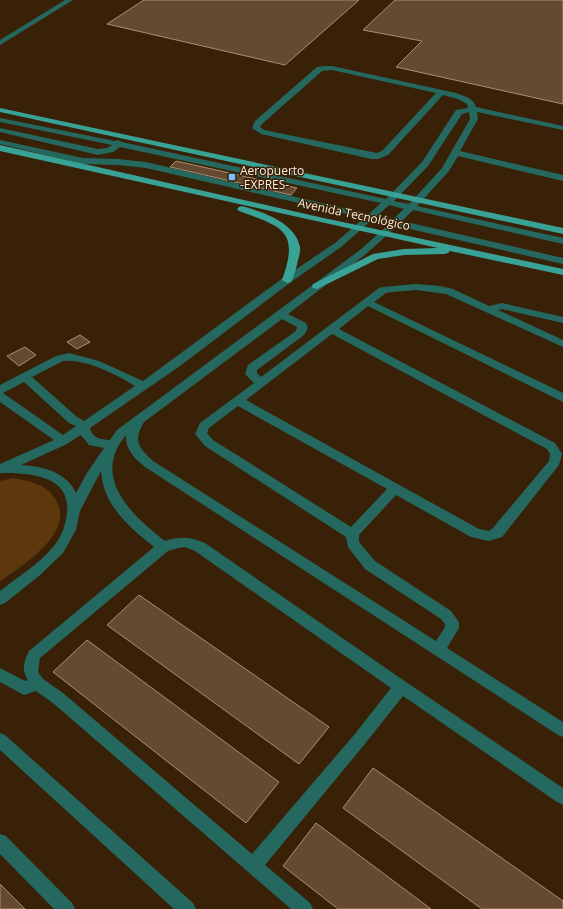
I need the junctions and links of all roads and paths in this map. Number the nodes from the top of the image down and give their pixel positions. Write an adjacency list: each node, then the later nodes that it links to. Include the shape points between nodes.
1 (70, 0): 2 (street)
2 (0, 43)
3 (441, 92): 3 (street, via 326,68 320,69 258,123 256,128 260,132 378,156 385,153); 4 (street, via 461,96 471,103)
4 (472, 109): 7 (street); 12 (street, via 474,119); 14 (street, via 456,114 424,164)
5 (0, 110): 9 (main road, Avenida Tecnológico)
6 (0, 120): 9 (street)
7 (563, 128)
8 (0, 130): 9 (street, via 98,152 107,151)
9 (118, 141): 14 (main road, Avenida Tecnológico); 17 (street)
10 (0, 142): 19 (street, via 83,161 146,165)
11 (0, 148): 15 (main road, Avenida Tecnológico)
12 (456, 153): 13 (street); 16 (street)
13 (563, 178)
14 (397, 194): 16 (main road, Avenida Tecnológico); 17 (street)
15 (209, 196): 21 (main road, Avenida Tecnológico); 28 (main road, via 275,222 286,229 293,237 296,248)
16 (418, 199): 18 (street); 22 (main road, Avenida Tecnológico)
17 (387, 203): 18 (street); 19 (street)
18 (410, 208): 20 (street); 24 (street)
19 (371, 218): 20 (street); 21 (street)
20 (394, 223): 23 (street); 26 (street)
21 (358, 228): 23 (main road, Avenida Tecnológico); 28 (street)
22 (563, 231)
23 (384, 234): 25 (main road, Avenida Tecnológico); 29 (street)
24 (563, 241)
25 (470, 251): 27 (main road, Avenida Tecnológico); 29 (main road, via 404,252 376,256)
26 (563, 261)
27 (563, 272)
28 (288, 280): 38 (street)
29 (318, 286): 32 (street)
30 (367, 302): 31 (street, via 383,290 410,286 431,287 449,291); 34 (street); 41 (street)
31 (487, 309): 33 (street, via 502,306); 35 (street)
32 (281, 314): 37 (street, via 303,328 300,333 252,368 251,374); 43 (street)
33 (563, 320)
34 (331, 329): 37 (street); 48 (street, via 551,446 556,454 555,462 503,528 490,536 476,533)
35 (563, 344)
36 (25, 377): 38 (street, via 60,358 70,356 123,375); 39 (street); 44 (street)
37 (261, 383): 42 (street)
38 (142, 385): 44 (street)
39 (0, 390)
40 (0, 396): 45 (street)
41 (563, 398)
42 (238, 400): 48 (street); 50 (street, via 204,426 201,434 209,443)
43 (139, 420): 46 (street, via 121,433); 53 (street, via 131,435 138,454 149,464)
44 (83, 426): 45 (street); 46 (street, via 86,437 91,441)
45 (63, 440): 47 (street)
46 (113, 444): 49 (street, via 91,476); 51 (street, via 107,463 108,481 114,498 129,520)
47 (0, 469): 49 (street, via 41,472 59,480 69,490)
48 (395, 488): 50 (street)
49 (75, 508): 52 (street, via 64,542 50,558)
50 (352, 534): 53 (street, via 353,543 370,565 446,615 452,622 452,628)
51 (163, 547): 55 (street, via 46,643 34,656 31,673); 56 (street, via 187,542 200,547)
52 (0, 599)
53 (438, 649): 57 (street)
54 (0, 674): 55 (street, via 24,688)
55 (38, 684): 61 (street, via 58,698)
56 (401, 687): 59 (street); 61 (street)
57 (563, 730)
58 (0, 740): 63 (street)
59 (563, 797)
60 (0, 842): 62 (street)
61 (254, 866): 64 (street)
62 (66, 909)
63 (187, 909)
64 (304, 909)

